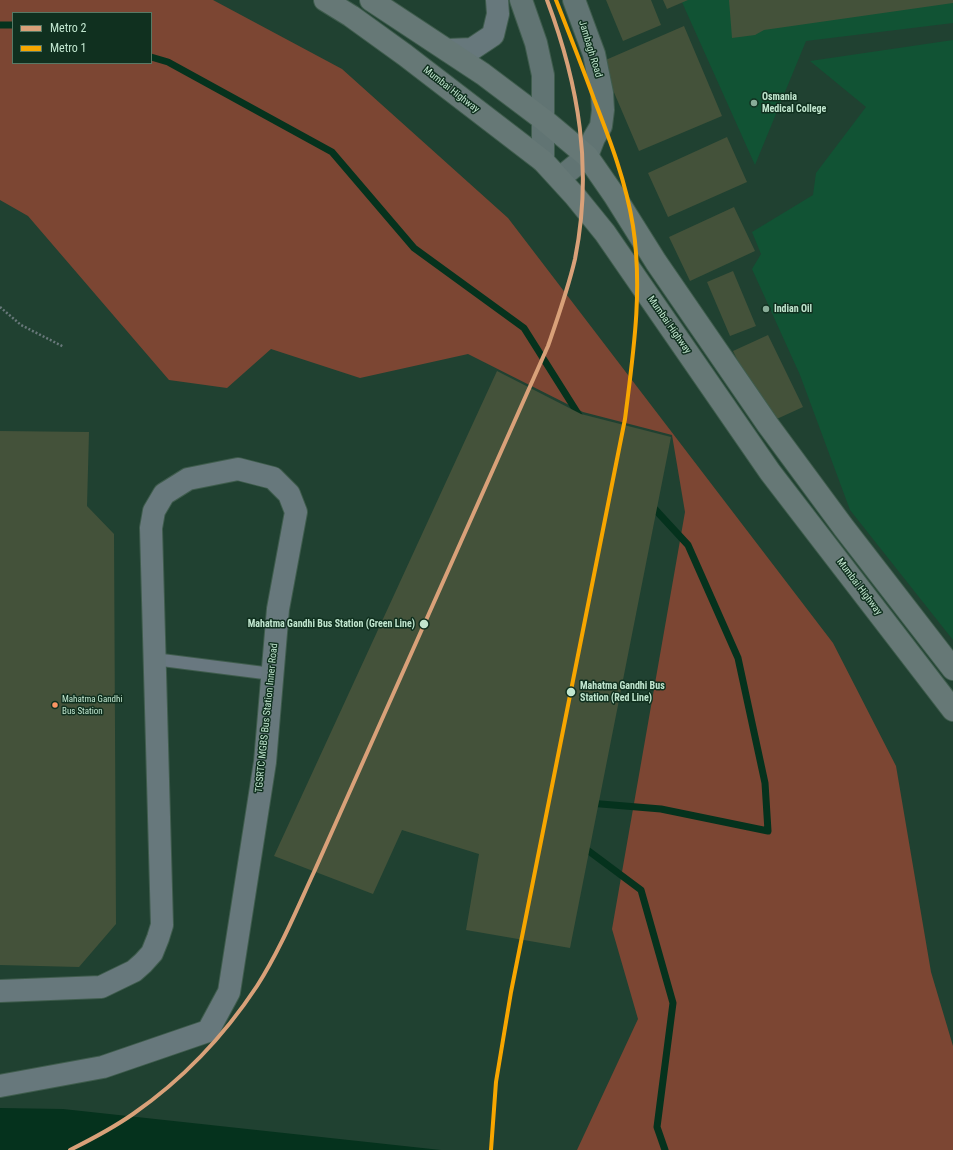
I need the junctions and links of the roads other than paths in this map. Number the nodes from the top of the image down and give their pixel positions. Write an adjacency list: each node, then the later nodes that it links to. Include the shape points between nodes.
1 (325, 0): 9 (highway, Mumbai Highway, via 405,55)
2 (371, 0): 6 (highway)
3 (497, 0): 6 (street, via 498,14 493,35 472,49)
4 (521, 0): 7 (main road, via 536,42 543,75)
5 (574, 0): 8 (main road, Jambagh Road, via 594,54 602,93 601,126)
6 (448, 50): 7 (highway)
7 (544, 120): 8 (highway); 9 (main road)
8 (587, 156): 10 (main road, Jambagh Road); 12 (highway, via 768,425)
9 (543, 161): 10 (highway, Mumbai Highway)
10 (560, 178): 14 (highway, Mumbai Highway, via 605,233 770,472)
11 (154, 660): 13 (lane); 13 (street, TGSRTC MGBS Bus Station Inner Road, via 151,528 154,511 164,494 188,479 238,469 272,478 289,494 296,512 278,609); 15 (street, TGSRTC MGBS Bus Station Inner Road, via 162,925 152,953 134,971 101,987)
12 (953, 669)
13 (272, 674): 16 (street, TGSRTC MGBS Bus Station Inner Road, via 265,762 229,992 208,1031 103,1067)
14 (953, 710)
15 (0, 991)
16 (0, 1086)

